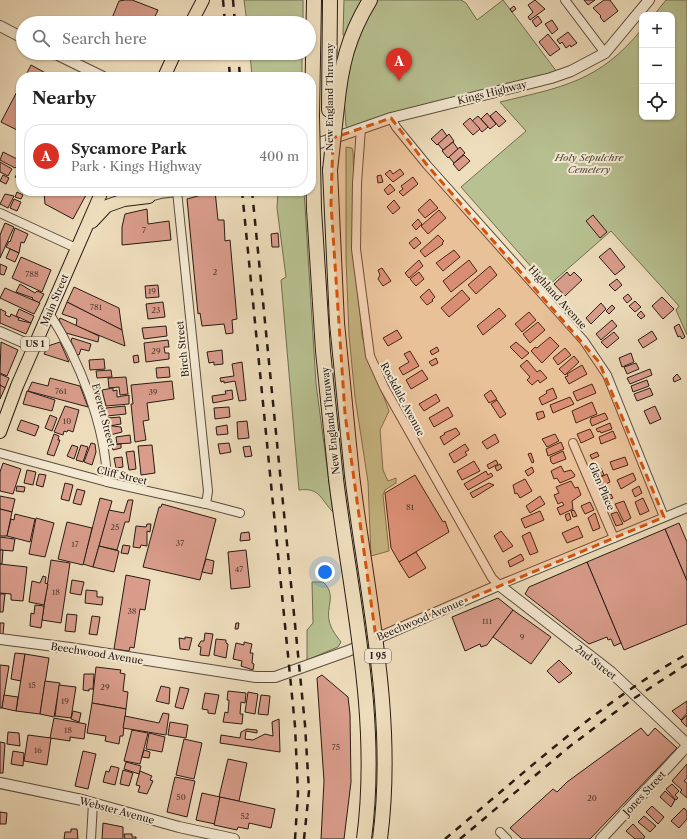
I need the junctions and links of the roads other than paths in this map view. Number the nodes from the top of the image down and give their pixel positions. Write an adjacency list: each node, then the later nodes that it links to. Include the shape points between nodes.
1 (203, 0): 7 (main road)
2 (314, 0): 8 (highway, New England Thruway / I 95, bridge)
3 (330, 0): 18 (highway, New England Thruway)
4 (370, 0): 18 (highway, via 354,28 346,50)
5 (564, 0): 11 (street)
6 (649, 0): 11 (street, Kings Highway)
7 (195, 16)
8 (314, 16)
9 (0, 26): 10 (street)
10 (16, 34)
11 (605, 53): 19 (street, Kings Highway, via 571,71 551,78)
12 (68, 60): 15 (street)
13 (172, 60): 16 (main road)
14 (313, 60): 17 (highway, New England Thruway / I 95, bridge)
15 (93, 72)
16 (166, 72)
17 (313, 72)
18 (333, 109): 50 (highway, New England Thruway / I 95, bridge, via 330,170 337,330 352,475 383,702 385,770)
19 (391, 118): 20 (street, Kings Highway); 39 (street, Highland Avenue, via 427,164 584,341 599,362 607,375)
20 (361, 128): 21 (street, Kings Highway); 41 (street, Rockdale Avenue, via 356,249 370,356 375,372 448,502 492,578)
21 (316, 144)
22 (100, 196): 27 (main road, Main Street / US 1)
23 (145, 196): 27 (main road, via 107,206)
24 (178, 196): 36 (street, Birch Street, via 208,491)
25 (314, 196): 49 (highway, New England Thruway / I 95, bridge, via 324,366 336,479 367,704 370,766)
26 (0, 213): 28 (street)
27 (83, 232): 28 (main road, Main Street / US 1)
28 (76, 248): 29 (main road, Main Street / US 1)
29 (49, 313): 31 (main road, Main Street / US 1); 35 (street, Everett Street, via 62,334 89,392 107,468)
30 (0, 332): 31 (street)
31 (34, 347): 32 (main road, Main Street / US 1)
32 (0, 432)
33 (573, 443): 40 (street, Glen Place)
34 (0, 453): 35 (street, Cliff Street)
35 (107, 482): 36 (street, Cliff Street)
36 (206, 504): 38 (street, Cliff Street)
37 (687, 508): 39 (street, Beechwood Avenue)
38 (240, 513)
39 (664, 517): 40 (street, Beechwood Avenue)
40 (614, 538): 41 (street, Beechwood Avenue)
41 (499, 585): 42 (street, Beechwood Avenue, via 348,651 275,677 256,677); 43 (street, 2nd Street, via 611,672)
42 (0, 639)
43 (687, 745): 52 (street, Jones Street)
44 (0, 783): 45 (street, Webster Avenue)
45 (93, 804): 47 (street); 48 (street, Webster Avenue)
46 (500, 832): 51 (street)
47 (91, 839)
48 (234, 839)
49 (364, 839)
50 (380, 839)
51 (507, 839)
52 (601, 839)

